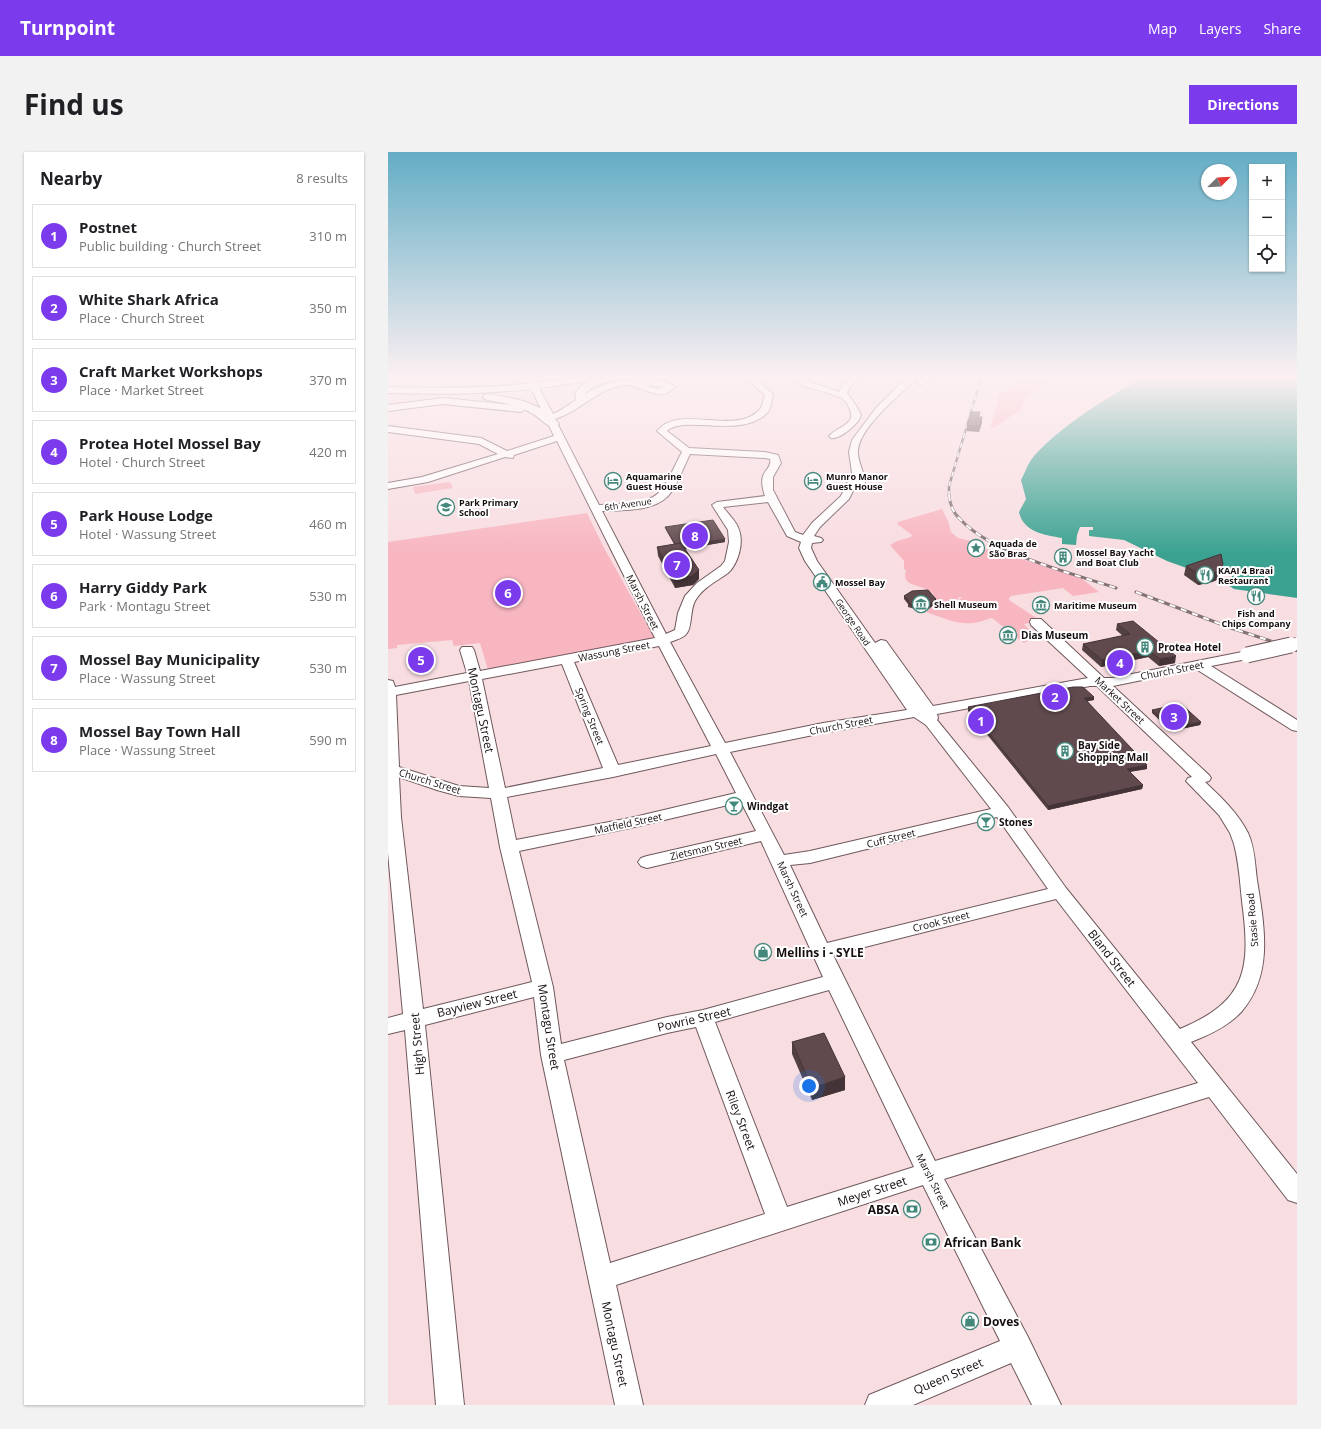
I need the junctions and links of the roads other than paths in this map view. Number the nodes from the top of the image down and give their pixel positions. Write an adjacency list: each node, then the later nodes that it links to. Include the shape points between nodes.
1 (446, 436): 9 (street, via 481,441)
2 (552, 436): 9 (street)
3 (559, 436): 12 (street, Marsh Street)
4 (667, 436): 8 (street)
5 (836, 436): 7 (street)
6 (859, 436): 7 (street)
7 (855, 442): 13 (street, via 857,473 844,497)
8 (687, 450): 11 (street, George Road, via 775,457 776,463 768,478); 12 (street, 6th Avenue, via 660,497 646,503)
9 (508, 455): 10 (street, via 424,480)
10 (388, 486)
11 (771, 498): 13 (street, George Road, via 796,542); 15 (street, Wassung Street, via 717,505 731,524 735,536 731,561 725,569 695,592 686,605 681,632)
12 (596, 508): 15 (street, Marsh Street)
13 (811, 539): 23 (street, George Road, via 811,561)
14 (1036, 622): 21 (street, Market Street)
15 (663, 641): 18 (street, Wassung Street); 25 (street, Marsh Street)
16 (1297, 644): 19 (street, Church Street, bridge)
17 (467, 650): 20 (street, Montagu Street)
18 (567, 660): 20 (street, Wassung Street); 27 (street, Spring Street)
19 (1199, 665): 21 (street, Church Street); 24 (street)
20 (475, 677): 22 (street, Wassung Street); 29 (street, Montagu Street)
21 (1101, 682): 23 (street, Church Street, via 1090,682); 28 (street, Market Street)
22 (389, 688): 26 (street, High Street)
23 (925, 715): 25 (street, Church Street, via 823,728); 31 (street, Bland Street)
24 (1297, 727)
25 (720, 750): 27 (street, Church Street); 30 (street, Marsh Street)
26 (389, 758): 29 (street, Church Street, via 443,787); 32 (street, High Street)
27 (613, 772): 29 (street, Church Street)
28 (1199, 779): 44 (street, Stasie Road, via 1239,832 1244,846 1253,916 1254,967 1240,999 1225,1014)
29 (499, 794): 34 (street, Montagu Street)
30 (746, 796): 33 (street, Marsh Street); 34 (street, Matfield Street)
31 (1002, 811): 35 (street, Cuff Street, via 810,857); 37 (street, Bland Street)
32 (390, 817): 41 (street, High Street)
33 (766, 834): 35 (street, Marsh Street); 36 (street, Zietsman Street)
34 (509, 847): 40 (street, Montagu Street)
35 (780, 861): 38 (street, Marsh Street)
36 (647, 862)
37 (1060, 892): 38 (street, Crook Street); 44 (street, Bland Street)
38 (821, 951): 39 (street, Marsh Street)
39 (835, 981): 42 (street, Powrie Street); 47 (street, Marsh Street)
40 (543, 987): 41 (street, Bayview Street); 45 (street, Montagu Street)
41 (414, 1018): 43 (street, Bayview Street); 52 (street, High Street)
42 (703, 1018): 45 (street, Powrie Street); 49 (street, Riley Street)
43 (388, 1026)
44 (1177, 1039): 46 (street, Bland Street)
45 (552, 1055): 50 (street, Montagu Street)
46 (1214, 1087): 47 (street, Meyer Street); 48 (street, Bland Street)
47 (929, 1173): 49 (street, Meyer Street); 51 (street, Marsh Street)
48 (1297, 1192)
49 (780, 1221): 50 (street, Meyer Street)
50 (601, 1278): 53 (street, Montagu Street)
51 (1018, 1347): 54 (street, Queen Street); 55 (street, Marsh Street)
52 (450, 1405)
53 (628, 1405)
54 (879, 1405)
55 (1047, 1405)

